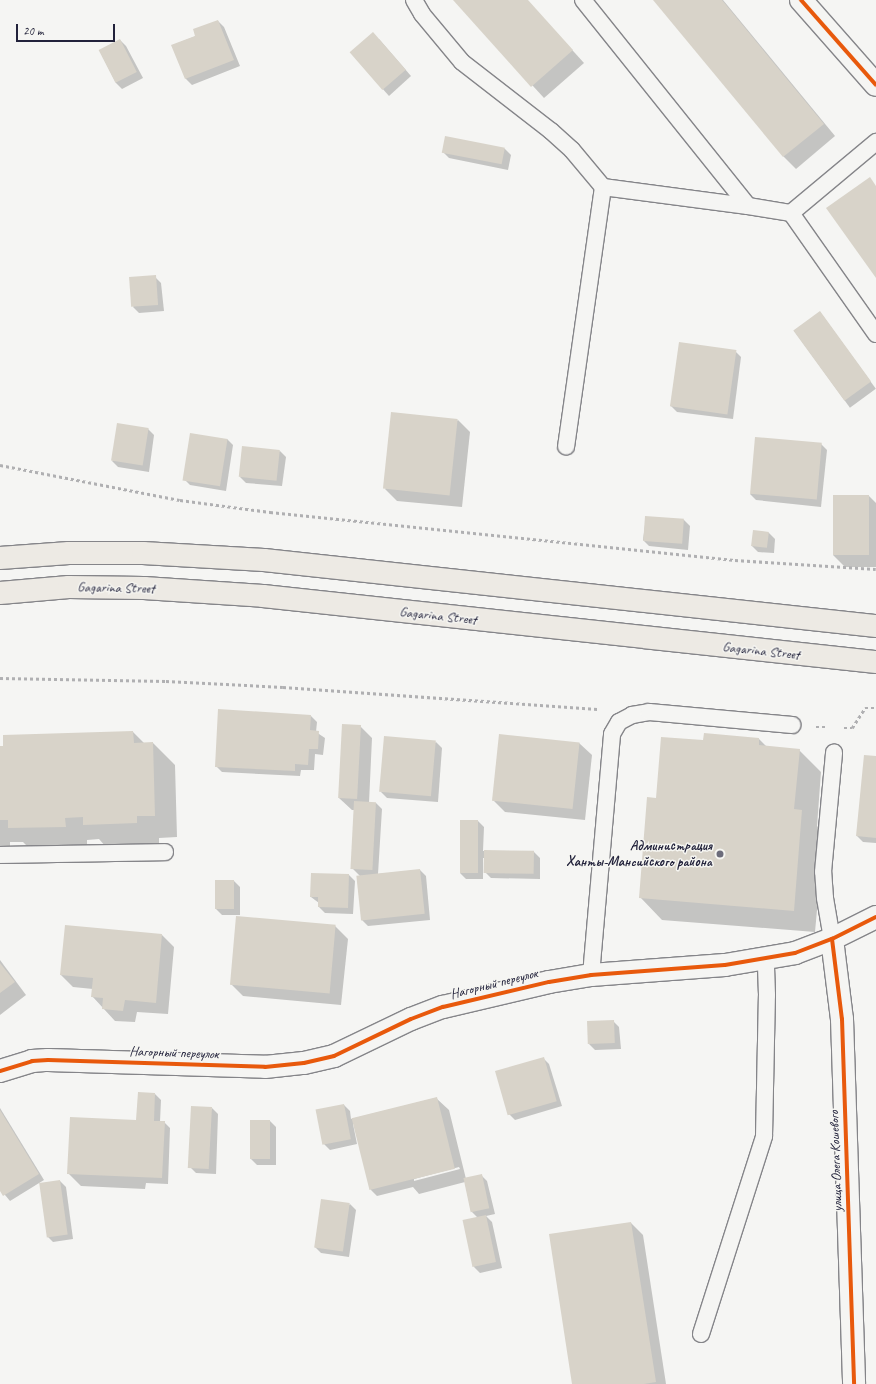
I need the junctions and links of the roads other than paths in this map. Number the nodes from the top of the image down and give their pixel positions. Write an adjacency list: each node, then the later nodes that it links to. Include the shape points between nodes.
1 (414, 0): 6 (lane, via 422,14 462,62 567,145)
2 (583, 0): 7 (lane)
3 (801, 0): 4 (street)
4 (874, 80)
5 (876, 142): 8 (lane)
6 (603, 187): 7 (lane); 10 (lane)
7 (748, 206): 8 (lane)
8 (791, 213): 9 (lane)
9 (876, 334)
10 (566, 446)
11 (0, 558): 13 (main road, via 69,553 144,553 264,560)
12 (0, 593): 14 (main road, Gagarina Street, via 69,588 121,588 263,596)
13 (876, 626)
14 (876, 662)
15 (792, 725): 22 (lane, via 649,712 632,715 619,722 612,734)
16 (834, 753): 20 (lane, via 823,872)
17 (165, 852): 18 (lane)
18 (0, 855)
19 (876, 917): 20 (street, Нагорный переулок)
20 (832, 939): 21 (street, Нагорный переулок, via 796,953); 25 (street, улица Олега Кошевого, via 842,1019)
21 (766, 959): 22 (street, Нагорный переулок, via 725,965); 24 (lane, via 768,995 764,1136)
22 (591, 975): 23 (street, Нагорный переулок, via 549,982 443,1007 411,1019 334,1056 304,1063 265,1067 48,1060 32,1061)
23 (0, 1071)
24 (701, 1334)
25 (854, 1384)

